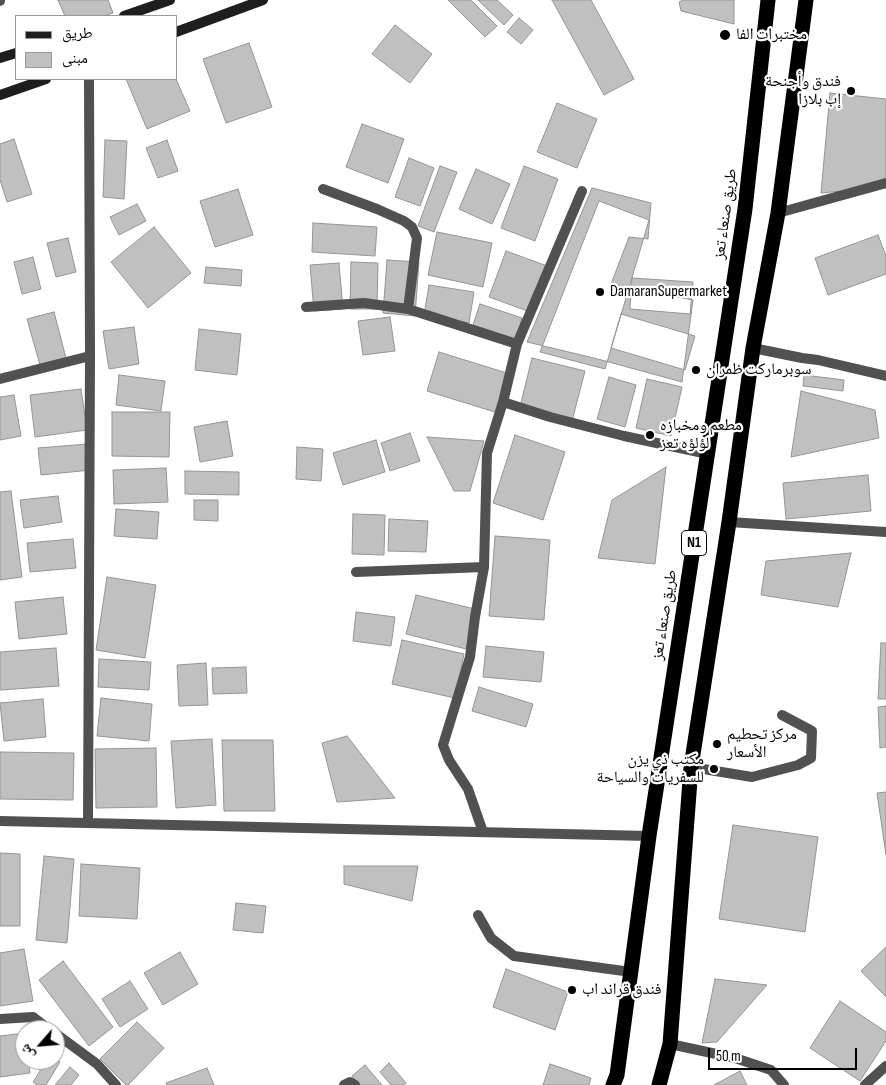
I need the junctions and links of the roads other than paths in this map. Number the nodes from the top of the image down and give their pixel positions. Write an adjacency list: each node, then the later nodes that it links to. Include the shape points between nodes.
1 (170, 0): 5 (street)
2 (263, 0): 6 (street)
3 (768, 0): 24 (highway, طريق صنعاء تعز / N1, via 745,209)
4 (806, 0): 15 (highway, N1)
5 (127, 15)
6 (178, 31)
7 (15, 53): 8 (street)
8 (0, 58)
9 (43, 80): 11 (street)
10 (89, 80): 20 (street)
11 (0, 95)
12 (886, 183): 15 (street)
13 (323, 188): 17 (street, via 412,227 417,238)
14 (582, 191): 18 (street)
15 (778, 213): 19 (highway, N1)
16 (306, 307): 17 (street, via 364,303)
17 (408, 308): 18 (street)
18 (517, 344): 23 (street)
19 (753, 348): 21 (street); 25 (highway, N1)
20 (90, 356): 22 (street); 32 (street)
21 (886, 376)
22 (0, 379)
23 (502, 402): 24 (street, via 624,436); 27 (street, via 487,453)
24 (708, 454): 34 (highway, طريق صنعاء تعز / N1)
25 (729, 522): 26 (street); 30 (highway, N1)
26 (886, 532)
27 (484, 567): 28 (street); 33 (street, via 470,657 443,745 468,789)
28 (356, 572)
29 (782, 715): 30 (street, via 812,731 811,758 798,765 752,777)
30 (691, 767): 40 (highway, N1)
31 (0, 821): 32 (street)
32 (88, 823): 33 (street)
33 (483, 832): 34 (street)
34 (649, 836): 36 (highway, طريق صنعاء تعز / N1)
35 (478, 915): 36 (street, via 491,938 514,956)
36 (631, 972): 45 (highway, طريق صنعاء تعز / N1)
37 (0, 1019): 38 (street, via 32,1017)
38 (36, 1020)
39 (65, 1041): 42 (street, via 97,1064)
40 (670, 1044): 46 (highway, N1); 47 (street, via 735,1058 771,1070)
41 (886, 1066): 48 (street)
42 (116, 1085)
43 (344, 1085): 44 (street, via 350,1082)
44 (355, 1085)
45 (613, 1085)
46 (659, 1085)
47 (784, 1085)
48 (865, 1085)

